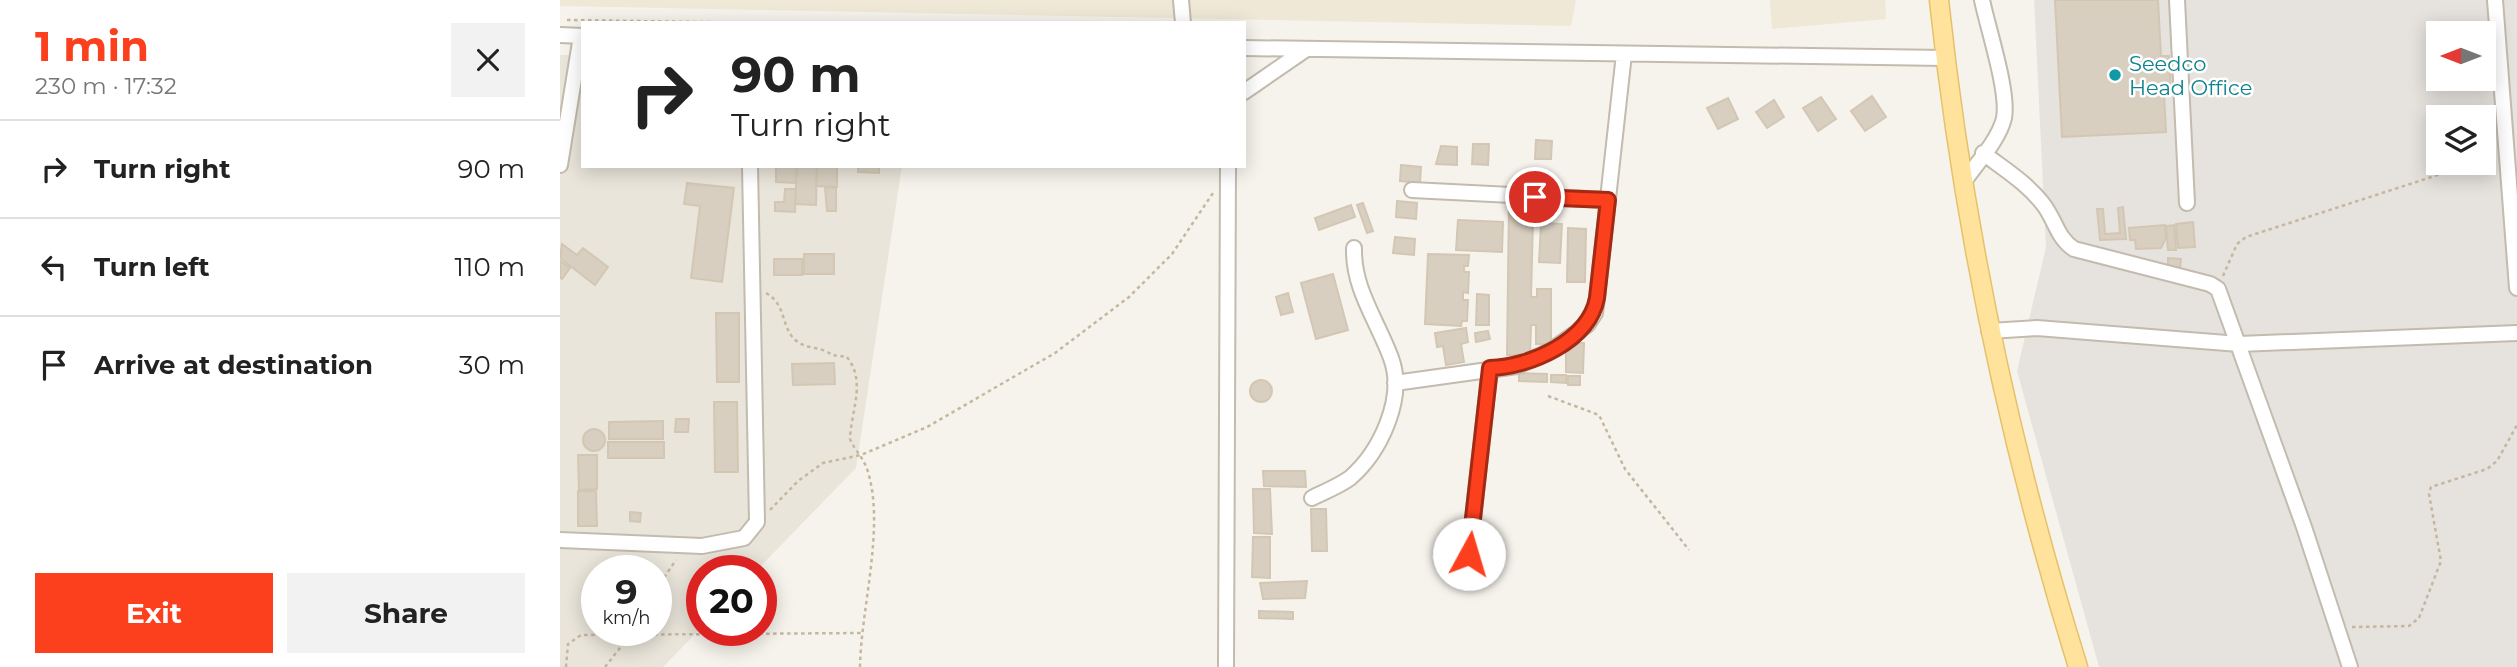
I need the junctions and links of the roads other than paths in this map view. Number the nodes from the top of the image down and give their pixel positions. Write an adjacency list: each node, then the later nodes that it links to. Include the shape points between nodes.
1 (1181, 0): 6 (street)
2 (1939, 0): 13 (main road)
3 (1982, 0): 15 (street, via 2004,106 1999,130)
4 (2177, 0): 22 (street)
5 (2495, 0): 24 (street)
6 (1183, 21)
7 (560, 35): 8 (street)
8 (581, 36)
9 (581, 42): 16 (street)
10 (1246, 48): 11 (street)
11 (1306, 50): 12 (street); 14 (street)
12 (1624, 54): 13 (street); 21 (street)
13 (1945, 58): 19 (main road)
14 (1246, 91)
15 (1983, 153): 19 (street); 27 (street, via 2042,203 2060,236 2074,249 2218,289)
16 (560, 165)
17 (750, 168): 31 (street, via 757,522 744,538 702,546)
18 (1228, 168): 33 (street)
19 (1964, 183): 25 (main road)
20 (1412, 190): 21 (street)
21 (1608, 200): 28 (street, via 1595,313 1587,325 1550,351 1517,366)
22 (2187, 203)
23 (1354, 248): 29 (street, via 1358,285 1392,360)
24 (2517, 288)
25 (1989, 331): 27 (street, via 2038,328); 34 (main road, via 2034,520)
26 (2517, 333): 27 (street)
27 (2239, 344): 35 (street)
28 (1490, 368): 29 (street); 32 (street)
29 (1395, 383): 30 (street, via 1388,422 1371,456 1348,479)
30 (1312, 498)
31 (560, 540)
32 (1469, 554)
33 (1226, 667)
34 (2078, 667)
35 (2350, 667)

